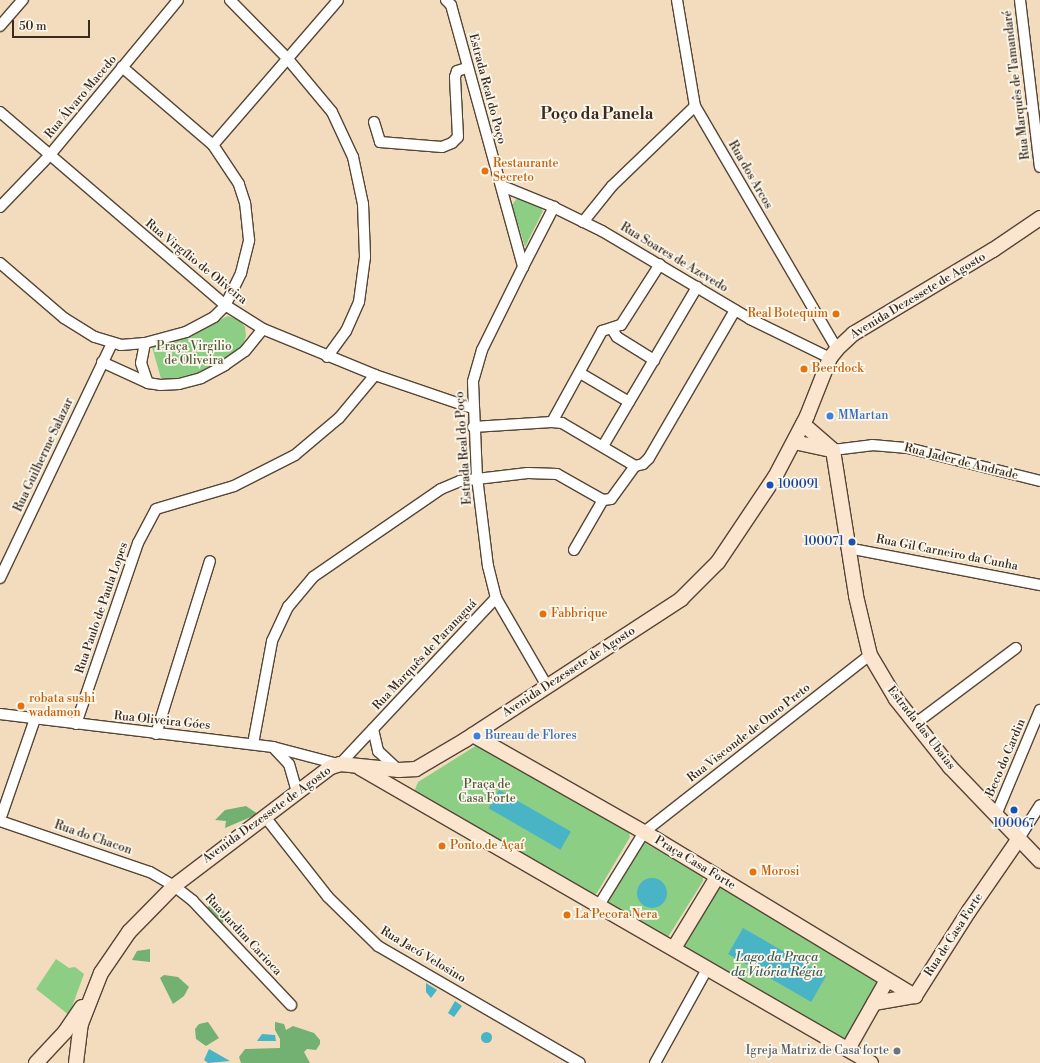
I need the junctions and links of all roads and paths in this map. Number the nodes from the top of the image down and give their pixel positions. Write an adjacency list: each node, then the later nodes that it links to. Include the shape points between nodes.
1 (23, 0): 8 (street)
2 (178, 0): 10 (street, Rua Álvaro Macedo)
3 (230, 0): 9 (street)
4 (338, 0): 9 (street)
5 (678, 0): 12 (street, Rua dos Arcos)
6 (1020, 0): 17 (street, Rua Marquês de Tamandaré)
7 (449, 2): 11 (street, Estrada Real do Poço)
8 (0, 26)
9 (287, 58): 15 (street); 34 (street, via 332,112 353,158 363,204 365,257 359,302 346,331)
10 (122, 67): 15 (street); 16 (street, Rua Álvaro Macedo)
11 (468, 68): 14 (street, via 457,70 458,137 452,143 442,146 380,142); 18 (street, Estrada Real do Poço)
12 (695, 106): 22 (street, via 612,186); 33 (street, Rua dos Arcos)
13 (0, 112): 16 (street, Rua Virgílio de Oliveira)
14 (374, 122)
15 (213, 145): 27 (street, via 240,184 249,240 241,273)
16 (49, 156): 19 (street, Rua Álvaro Macedo); 27 (street, Rua Virgílio de Oliveira)
17 (1040, 167)
18 (502, 186): 20 (street, Rua Soares de Azevedo); 25 (street, Estrada Real do Poço)
19 (0, 207)
20 (554, 207): 22 (street, Rua Soares de Azevedo); 25 (street)
21 (1040, 218): 33 (main road, Avenida Dezessete de Agosto, via 993,250 853,334)
22 (583, 222): 24 (street, Rua Soares de Azevedo)
23 (0, 263): 31 (street, via 64,318 95,337)
24 (660, 264): 26 (street, Rua Soares de Azevedo); 30 (street, via 622,325)
25 (523, 267): 41 (street, Estrada Real do Poço, via 477,365)
26 (697, 287): 28 (street, Rua Soares de Azevedo); 35 (street)
27 (225, 305): 29 (street, Rua Virgílio de Oliveira); 32 (street, via 214,317 186,332)
28 (735, 310): 33 (street, Rua Soares de Azevedo); 48 (street, via 649,458 643,464)
29 (263, 329): 34 (street, Rua Virgílio de Oliveira); 39 (street, via 246,351 201,378 179,384)
30 (612, 329): 35 (street, via 617,337); 37 (street, via 602,331)
31 (112, 343): 32 (street); 36 (street, Rua Guilherme Salazar)
32 (145, 343): 39 (street, via 142,363)
33 (834, 354): 43 (main road, Avenida Dezessete de Agosto)
34 (327, 357): 38 (street, Rua Virgílio de Oliveira)
35 (654, 360): 40 (street)
36 (102, 362): 39 (street); 55 (street, Rua Guilherme Salazar)
37 (580, 373): 40 (street); 42 (street)
38 (375, 375): 41 (street, Rua Virgílio de Oliveira); 65 (street, Rua Paulo de Paula Lopes, via 339,418 295,455 234,486 163,506 151,515 138,543)
39 (148, 383)
40 (629, 402): 46 (street)
41 (472, 408): 44 (street, Estrada Real do Poço)
42 (552, 422): 44 (street); 46 (street, via 562,423)
43 (803, 424): 45 (main road, Avenida Dezessete de Agosto); 47 (main road)
44 (474, 427): 49 (street, Estrada Real do Poço)
45 (794, 442): 47 (main road, Rua Jader de Andrade); 60 (main road, Avenida Dezessete de Agosto, via 745,524 718,562 698,584 681,599)
46 (603, 446): 48 (street)
47 (833, 450): 50 (street, Rua Jader de Andrade, via 872,445 908,448); 52 (main road, Estrada das Ubaias)
48 (635, 466): 51 (street, via 612,498)
49 (477, 477): 51 (street, via 557,474); 57 (street, Estrada Real do Poço, via 488,566); 69 (street, via 441,488 313,577 288,607 272,641)
50 (1040, 481)
51 (603, 500): 53 (street)
52 (848, 548): 56 (street, Rua Gil Carneiro da Cunha); 59 (main road, Estrada das Ubaias)
53 (574, 550)
54 (210, 561): 67 (street)
55 (0, 578)
56 (1040, 584)
57 (496, 598): 60 (street, Estrada Real do Poço); 66 (street, Rua Marquês de Paranaguá, via 420,682)
58 (1016, 648): 64 (street)
59 (870, 655): 64 (main road, Estrada das Ubaias, via 896,698); 79 (street, Rua Visconde de Ouro Preto)
60 (547, 686): 68 (main road, Avenida Dezessete de Agosto)
61 (1040, 710): 76 (street, Beco do Cardin)
62 (0, 714): 63 (street, Rua Oliveira Góes)
63 (35, 720): 65 (street, Rua Oliveira Góes); 78 (street)
64 (916, 723): 76 (main road, Estrada das Ubaias, via 950,767)
65 (76, 724): 67 (street, Rua Oliveira Góes)
66 (373, 729): 71 (street, Rua Marquês de Paranaguá); 73 (street, Rua Marquês de Paranaguá, via 378,751)
67 (156, 734): 69 (street, Rua Oliveira Góes)
68 (472, 735): 73 (main road, Avenida Dezessete de Agosto, via 416,769); 79 (main road, Praça Casa Forte)
69 (253, 744): 70 (street, Rua Oliveira Góes)
70 (273, 747): 71 (street, Rua Oliveira Góes); 74 (street, via 289,764)
71 (339, 764): 72 (main road, Avenida Dezessete de Agosto); 74 (main road, Avenida Dezessete de Agosto)
72 (357, 765): 73 (main road, Avenida Dezessete de Agosto); 84 (main road)
73 (399, 770)
74 (297, 792): 77 (main road, Avenida Dezessete de Agosto)
75 (1040, 805): 80 (street)
76 (996, 815): 80 (main road, Estrada das Ubaias)
77 (266, 818): 83 (main road, Avenida Dezessete de Agosto, via 196,867); 95 (street, Rua Jacó Velosino, via 328,897 378,946)
78 (0, 821): 83 (street, Rua do Chacon, via 150,872)
79 (644, 832): 82 (main road, Praça Casa Forte); 84 (street)
80 (1018, 840): 81 (main road, Estrada das Ubaias); 89 (main road, Rua de Casa Forte)
81 (1040, 861)
82 (717, 877): 85 (main road); 87 (main road, Praça Casa Forte)
83 (174, 886): 88 (main road, Avenida Dezessete de Agosto, via 115,950); 91 (street, Rua Jardim Carioca, via 193,901)
84 (599, 905): 85 (main road)
85 (674, 948): 86 (main road)
86 (707, 969): 92 (main road); 96 (street)
87 (888, 980): 89 (main road, Praça Casa Forte); 90 (main road)
88 (92, 992): 93 (main road, via 65,1032); 94 (main road, Avenida Dezessete de Agosto, via 81,1024)
89 (915, 996): 90 (main road)
90 (874, 1003): 92 (main road)
91 (291, 1005)
92 (848, 1050): 97 (main road)
93 (36, 1063)
94 (76, 1063)
95 (580, 1063)
96 (655, 1063)
97 (871, 1063)

